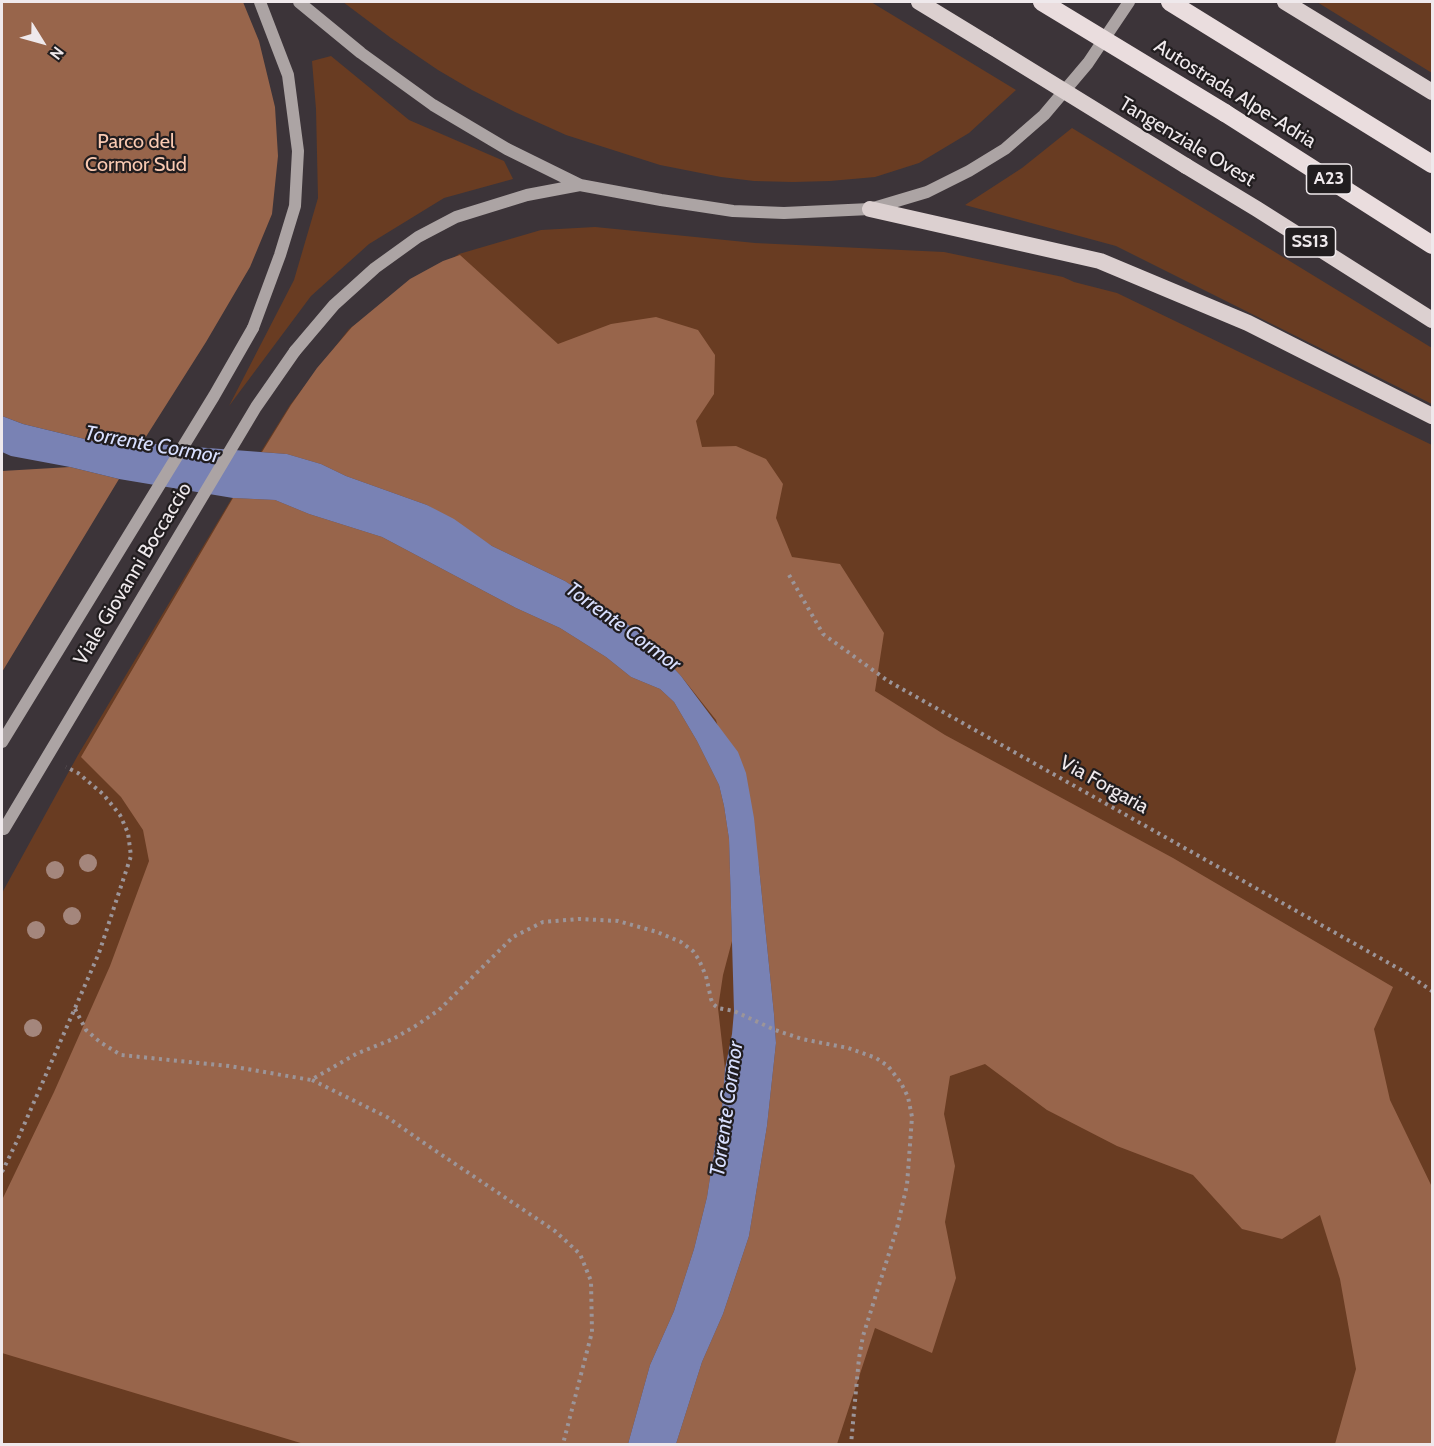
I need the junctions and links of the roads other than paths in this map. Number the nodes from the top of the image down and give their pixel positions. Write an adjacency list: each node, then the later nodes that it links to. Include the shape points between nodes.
1 (260, 2): 15 (main road, Viale Giovanni Boccaccio, bridge, via 288,75 298,151 295,206 280,255 253,327 214,396)
2 (299, 2): 10 (main road, via 433,105 507,149)
3 (919, 2): 13 (highway, Tangenziale Ovest / SS13, bridge)
4 (1042, 2): 12 (highway, Autostrada Alpe-Adria / A23, bridge)
5 (1129, 2): 11 (main road, via 1088,63 1052,106 1005,149 927,192)
6 (1170, 2): 9 (highway)
7 (1290, 4): 8 (highway)
8 (1432, 92)
9 (1432, 164)
10 (579, 185): 11 (main road, via 734,211); 16 (main road, Viale Giovanni Boccaccio, bridge, via 527,195 456,217 418,237 375,268 334,305 295,351 256,407)
11 (870, 209): 14 (highway, via 1100,261 1248,323)
12 (1432, 245)
13 (1432, 320)
14 (1432, 416)
15 (2, 742)
16 (3, 831)

